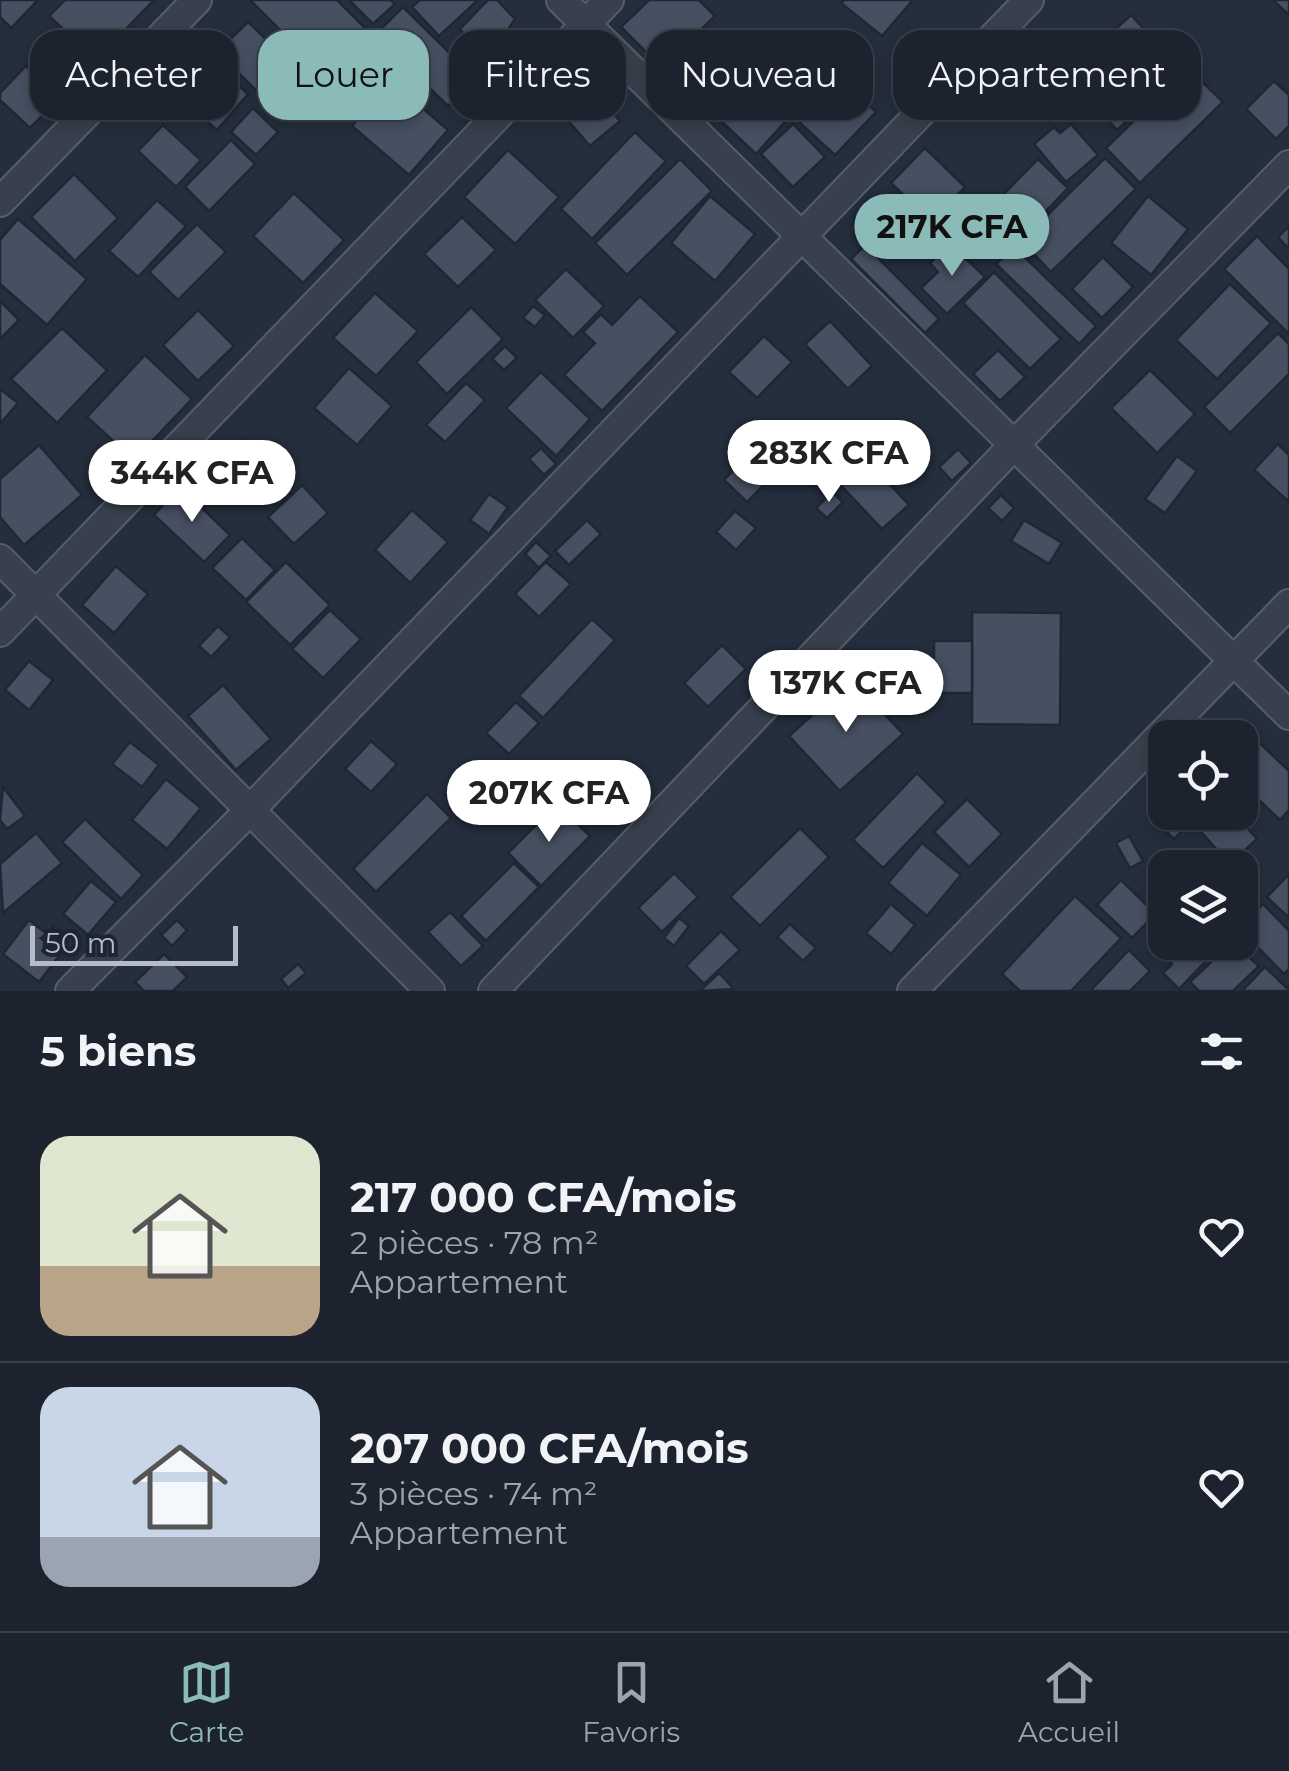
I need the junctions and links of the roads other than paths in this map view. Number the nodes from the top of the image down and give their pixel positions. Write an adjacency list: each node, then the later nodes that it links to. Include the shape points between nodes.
1 (197, 0): 7 (street)
2 (561, 0): 5 (street)
3 (609, 0): 5 (street)
4 (1029, 0): 8 (street)
5 (586, 24): 8 (street); 11 (street)
6 (1289, 165): 9 (street)
7 (0, 202)
8 (800, 237): 9 (street); 16 (street)
9 (1013, 446): 14 (street); 19 (street)
10 (0, 558): 11 (street)
11 (37, 592): 13 (street); 16 (street)
12 (1289, 604): 14 (street)
13 (0, 632)
14 (1233, 660): 15 (street); 20 (street)
15 (1289, 714)
16 (250, 811): 17 (street); 18 (street)
17 (70, 991)
18 (430, 991)
19 (493, 991)
20 (912, 991)

